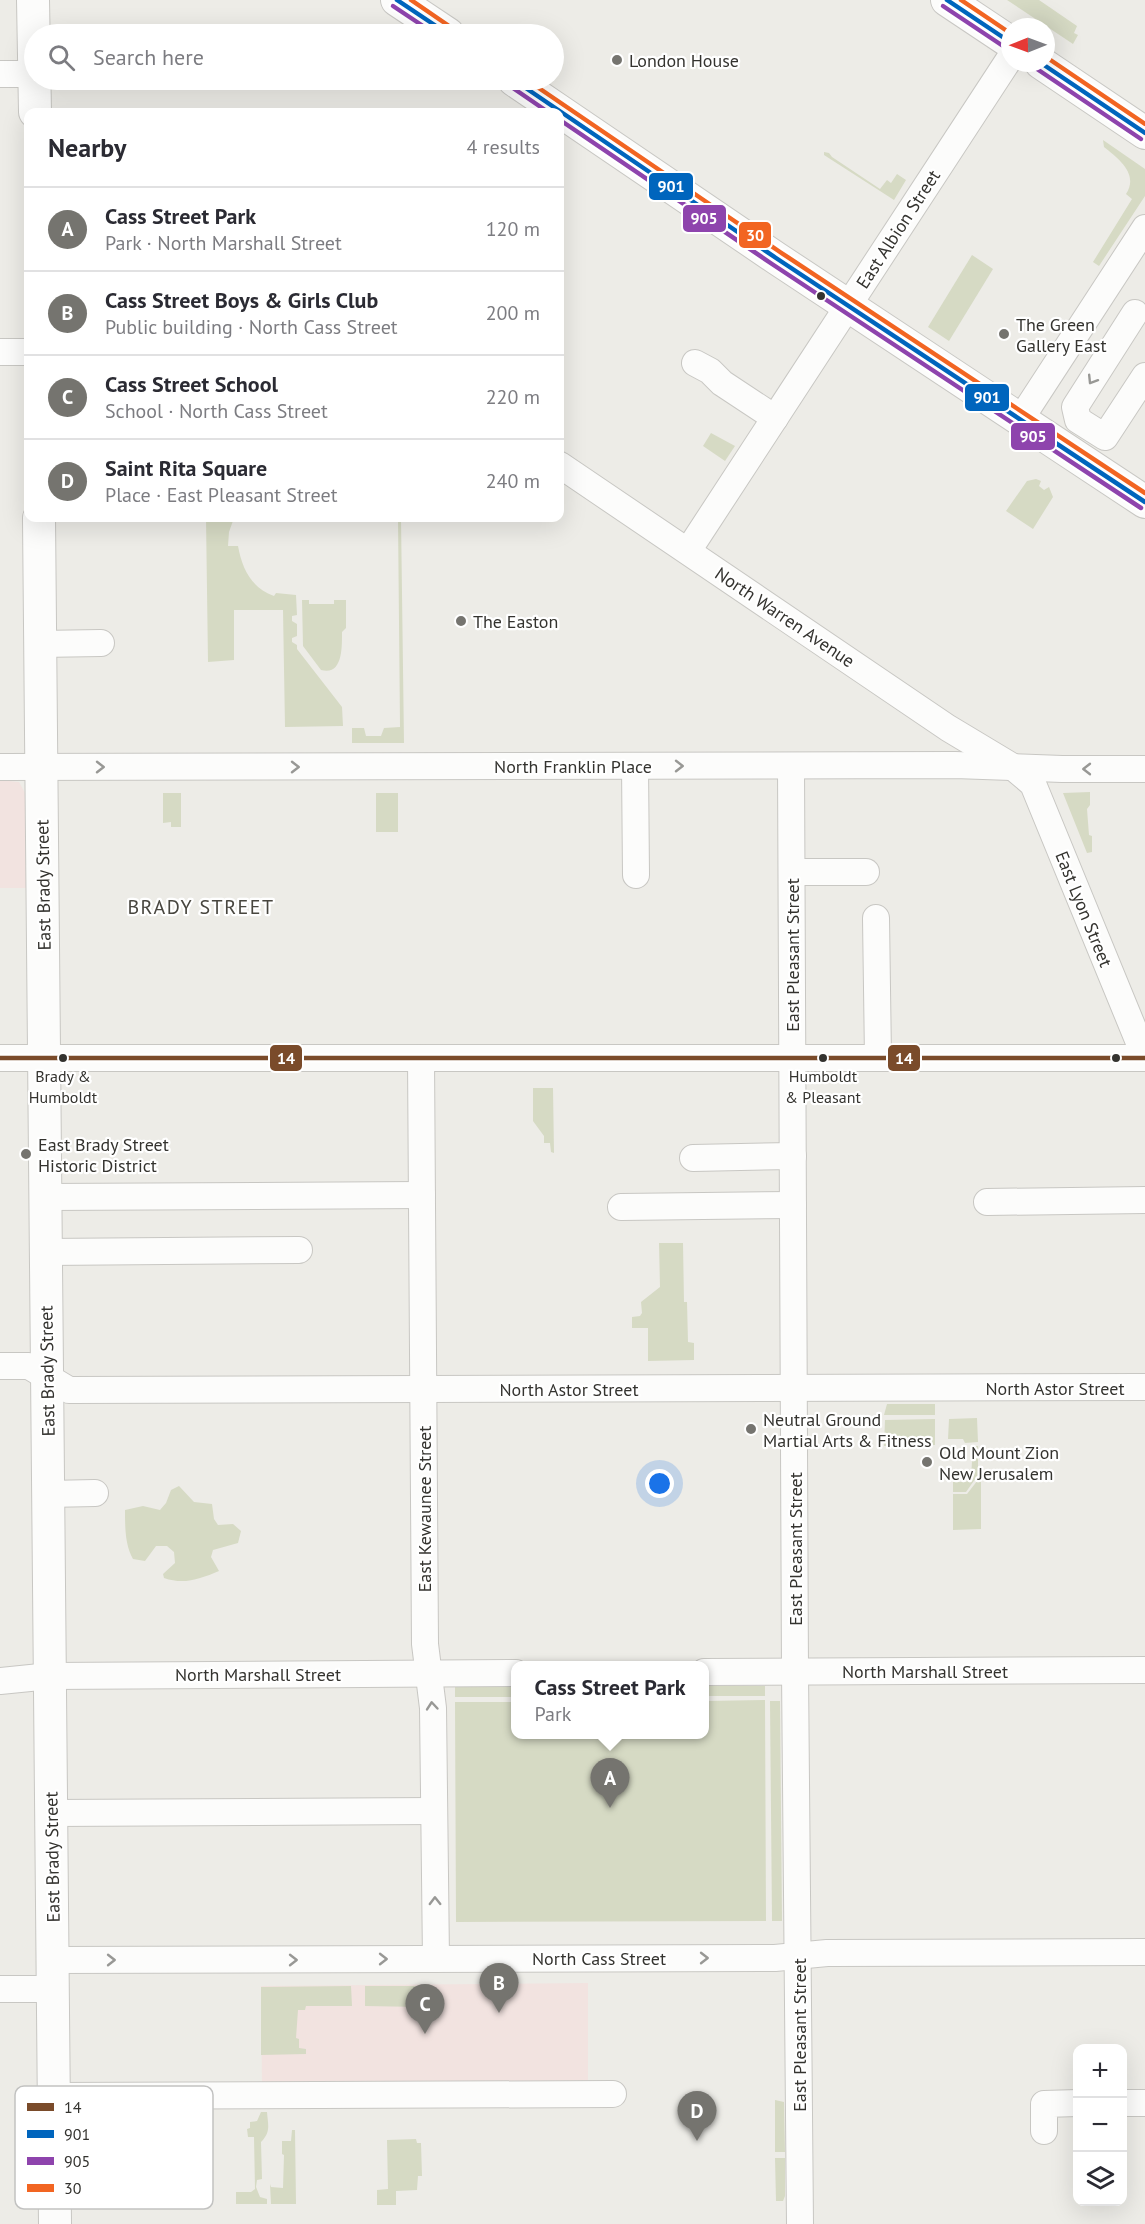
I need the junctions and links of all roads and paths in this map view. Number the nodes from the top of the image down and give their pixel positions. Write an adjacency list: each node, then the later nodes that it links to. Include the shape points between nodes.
1 (33, 0): 4 (main road)
2 (398, 0): 5 (main road)
3 (947, 0): 6 (main road)
4 (33, 24)
5 (433, 24)
6 (1001, 36)
7 (1001, 72): 19 (street, East Albion Street)
8 (1054, 72): 16 (main road)
9 (0, 74): 10 (street)
10 (24, 74)
11 (35, 90): 13 (main road)
12 (529, 90): 14 (main road)
13 (37, 108)
14 (555, 108)
15 (564, 114): 19 (main road)
16 (1145, 133)
17 (1145, 228): 18 (street)
18 (1103, 292): 20 (street); 26 (street)
19 (848, 306): 25 (street, East Albion Street); 26 (main road)
20 (1140, 317): 27 (street, one-way to 27, via 1076,407 1078,420)
21 (0, 352): 22 (street)
22 (24, 352)
23 (695, 363): 25 (street)
24 (1145, 376): 27 (street)
25 (775, 418): 32 (street, East Albion Street)
26 (1020, 420): 28 (main road)
27 (1105, 438): 28 (street)
28 (1089, 465): 30 (main road)
29 (564, 468): 32 (street, North Warren Avenue)
30 (1145, 502)
31 (39, 522): 33 (main road, East Brady Street)
32 (688, 551): 39 (street, North Warren Avenue, via 948,728)
33 (40, 644): 34 (street); 38 (main road, East Brady Street)
34 (101, 644)
35 (635, 766): 36 (street, North Franklin Place, one-way to 36); 38 (street, North Franklin Place, one-way to 35); 43 (street)
36 (791, 766): 39 (street, North Franklin Place); 41 (street, East Pleasant Street)
37 (0, 767): 38 (street, North Franklin Place)
38 (41, 767): 46 (main road, East Brady Street)
39 (1013, 767): 40 (street, North Franklin Place, one-way to 39); 50 (street, East Lyon Street, via 1033,783)
40 (1145, 769)
41 (792, 872): 42 (street); 48 (street, East Pleasant Street)
42 (866, 872)
43 (636, 875)
44 (876, 918): 49 (street)
45 (0, 1058): 46 (street)
46 (44, 1058): 47 (street); 54 (main road, East Brady Street)
47 (421, 1058): 48 (street); 53 (street, East Kewaunee Street)
48 (792, 1058): 49 (street); 51 (street, East Pleasant Street)
49 (878, 1058): 50 (street)
50 (1145, 1058)
51 (793, 1156): 52 (street); 57 (street, East Pleasant Street)
52 (693, 1158)
53 (422, 1195): 54 (street); 65 (street, East Kewaunee Street)
54 (46, 1197): 60 (main road, East Brady Street)
55 (1145, 1200): 56 (street)
56 (987, 1202)
57 (793, 1205): 58 (street); 64 (street, East Pleasant Street)
58 (621, 1207)
59 (299, 1250): 60 (street)
60 (46, 1252): 62 (main road, East Brady Street)
61 (0, 1366): 62 (street, North Astor Street, via 29,1366)
62 (47, 1377): 65 (street, North Astor Street, via 69,1390); 66 (main road, East Brady Street)
63 (1145, 1387): 64 (street, North Astor Street)
64 (795, 1388): 65 (street, North Astor Street); 70 (street, East Pleasant Street)
65 (423, 1389): 72 (street, East Kewaunee Street)
66 (49, 1500): 67 (street); 73 (main road, East Brady Street)
67 (88, 1500)
68 (1145, 1670): 70 (street, North Marshall Street)
69 (709, 1672): 70 (street, North Marshall Street)
70 (795, 1672): 78 (street, East Pleasant Street)
71 (511, 1673): 72 (street, North Marshall Street)
72 (428, 1674): 73 (street, North Marshall Street); 75 (street, East Kewaunee Street, one-way to 72, via 433,1708)
73 (50, 1676): 74 (street, North Marshall Street); 76 (main road, East Brady Street)
74 (0, 1681)
75 (435, 1811): 76 (street); 79 (street, East Kewaunee Street, one-way to 75)
76 (51, 1813): 80 (main road, East Brady Street)
77 (1145, 1952): 78 (street, North Cass Street)
78 (798, 1956): 79 (street, North Cass Street, one-way to 78); 91 (street, East Pleasant Street)
79 (436, 1959): 80 (street, North Cass Street, one-way to 79)
80 (52, 1975): 81 (street, North Cass Street); 82 (main road, East Brady Street)
81 (0, 1989)
82 (54, 2086)
83 (613, 2094): 84 (street)
84 (213, 2095)
85 (1073, 2103): 88 (street, via 1044,2104)
86 (1127, 2103): 87 (street)
87 (1145, 2103)
88 (1044, 2131)
89 (55, 2209): 90 (main road, East Brady Street)
90 (55, 2224)
91 (800, 2224)

